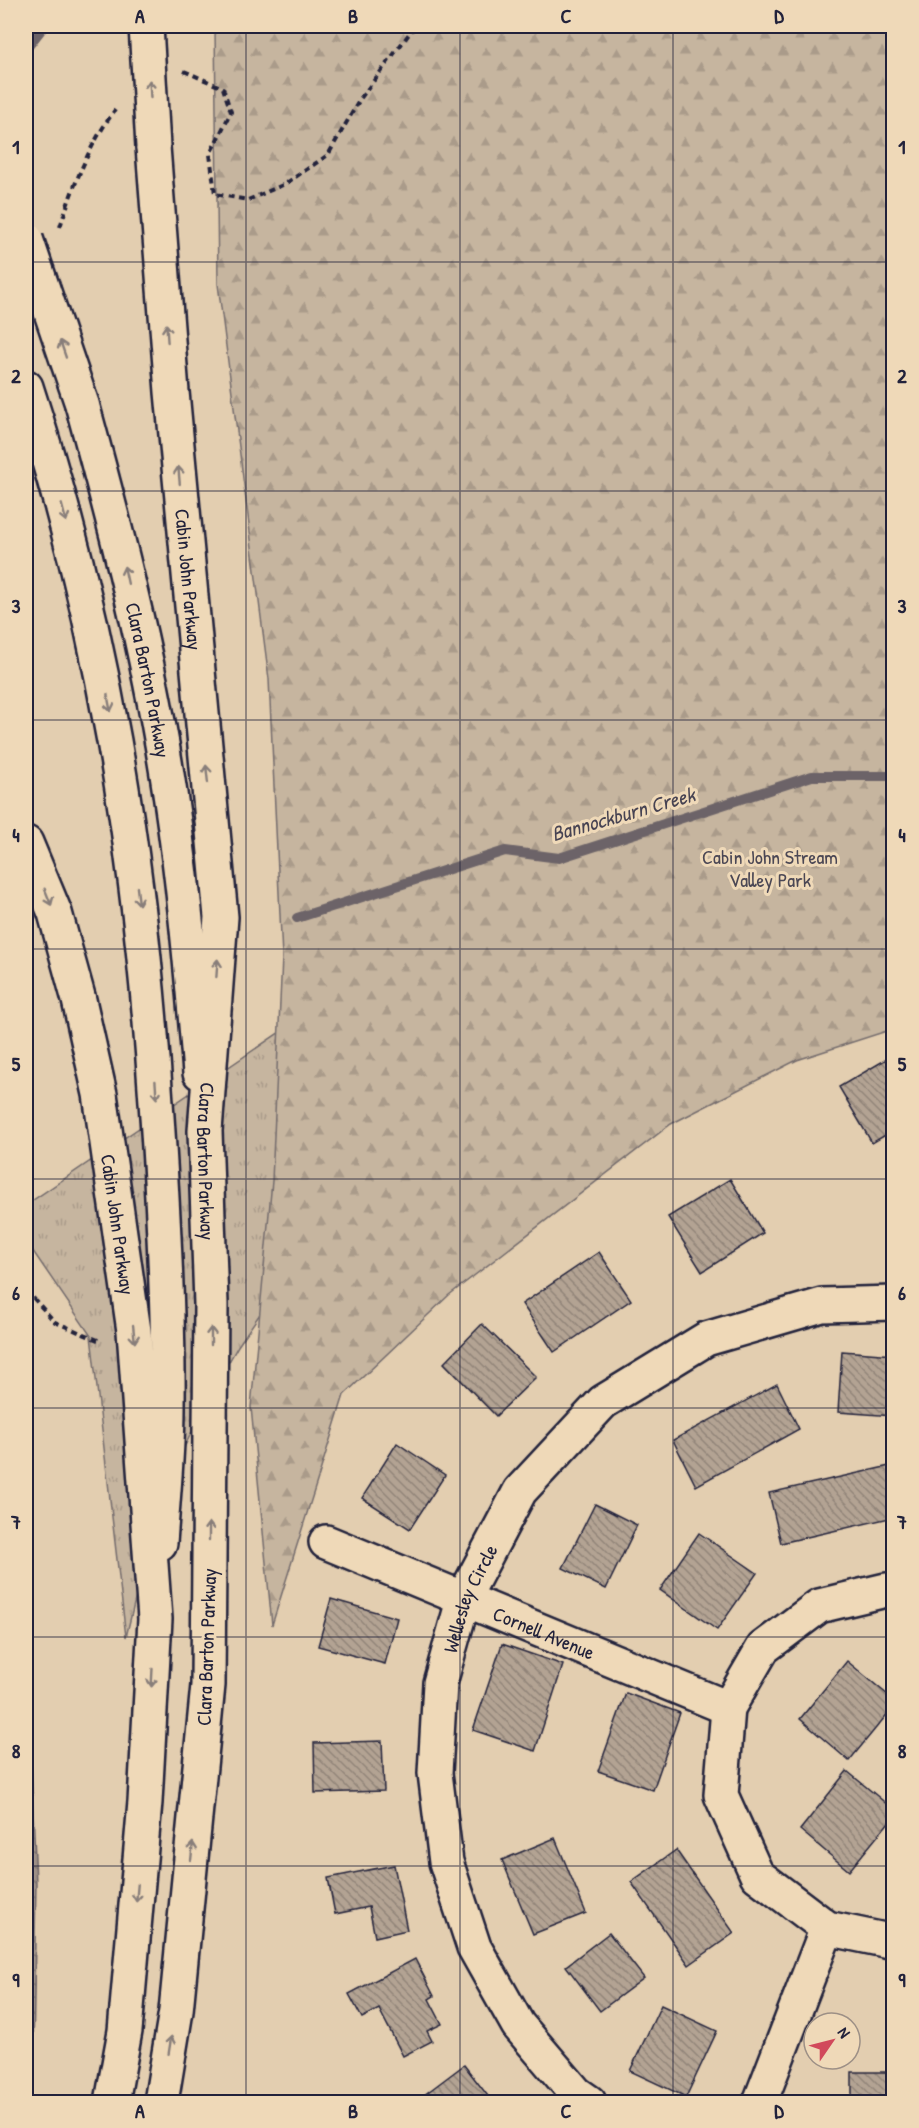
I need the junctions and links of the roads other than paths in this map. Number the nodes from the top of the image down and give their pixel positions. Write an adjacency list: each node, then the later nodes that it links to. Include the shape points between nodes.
1 (146, 26): 5 (main road, Cabin John Parkway, one-way to 1, bridge, via 221,917 172,392)
2 (26, 239): 5 (main road, Clara Barton Parkway, one-way to 2, bridge, via 188,927 162,744 117,531 82,404)
3 (26, 387): 10 (main road, one-way to 10, via 79,566 110,706 148,978 162,1187 168,1409)
4 (26, 843): 10 (main road, Cabin John Parkway, one-way to 10, via 55,913 100,1094 134,1331)
5 (205, 1131): 15 (main road, Clara Barton Parkway, one-way to 5, via 176,2011 208,1685 211,1304)
6 (894, 1303): 9 (main road, Wellesley Circle, via 822,1305 706,1339 603,1402 520,1491)
7 (326, 1542): 9 (main road, Cornell Avenue)
8 (894, 1591): 11 (main road, via 819,1606 763,1648)
9 (464, 1597): 11 (main road, Cornell Avenue); 16 (main road, Wellesley Circle, via 440,1695 435,1773 446,1862 474,1947 518,2025)
10 (155, 1619): 14 (main road, one-way to 14, via 145,1802 127,2008)
11 (728, 1708): 12 (main road, via 722,1795 758,1875)
12 (827, 1928): 13 (main road); 17 (main road)
13 (894, 1942)
14 (112, 2103)
15 (161, 2103)
16 (589, 2103)
17 (760, 2103)

